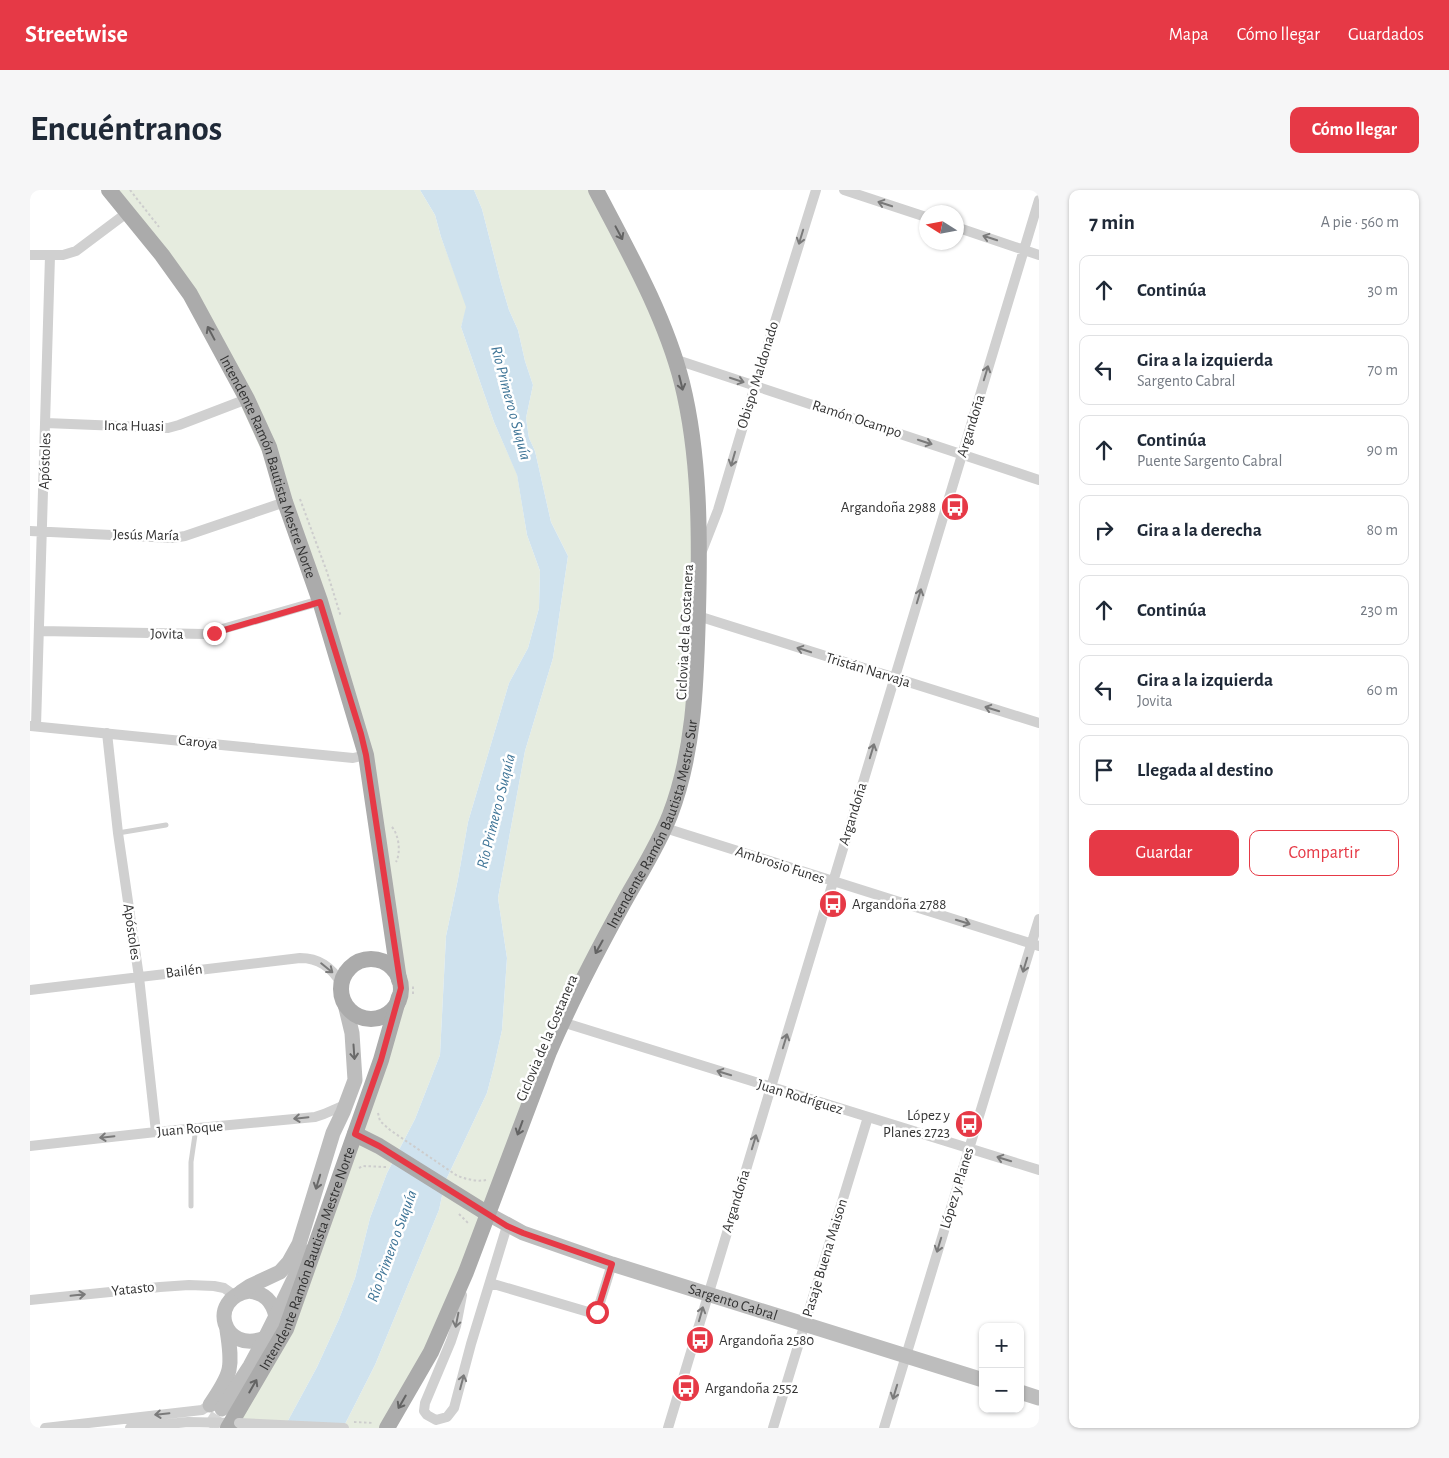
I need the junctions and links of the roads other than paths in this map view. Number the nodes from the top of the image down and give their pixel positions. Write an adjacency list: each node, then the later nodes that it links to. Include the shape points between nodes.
1 (109, 190): 6 (main road, Intendente Ramón Bautista Mestre Norte)
2 (596, 190): 13 (main road, Intendente Ramón Bautista Mestre Sur, one-way to 13, via 639,272)
3 (816, 190): 14 (street, Obispo Maldonado, one-way to 14)
4 (844, 190): 7 (street, one-way to 4)
5 (1039, 200): 9 (street, Argandoña)
6 (128, 212): 12 (street, via 76,251); 15 (main road, Intendente Ramón Bautista Mestre Norte, one-way to 6, via 190,294)
7 (919, 215)
8 (964, 230): 9 (street, one-way to 8)
9 (1024, 250): 10 (street); 17 (street, Argandoña, one-way to 9)
10 (1039, 254)
11 (30, 255): 12 (street)
12 (50, 256): 16 (street, Apóstoles)
13 (674, 359): 14 (street, Ramón Ocampo, one-way to 14); 22 (main road, Intendente Ramón Bautista Mestre Sur, one-way to 22, via 682,383 693,449)
14 (754, 386): 17 (street, Ramón Ocampo, one-way to 17); 22 (street, Obispo Maldonado, one-way to 22, via 718,510)
15 (247, 399): 16 (street, Inca Huasi, via 168,428); 19 (main road, Intendente Ramón Bautista Mestre Norte, via 269,447)
16 (46, 423): 21 (street, Apóstoles)
17 (962, 454): 18 (street, Ramón Ocampo); 26 (street, Argandoña, one-way to 17)
18 (1039, 480)
19 (285, 502): 21 (street, Jesús María, via 173,538); 23 (main road, Intendente Ramón Bautista Mestre Norte)
20 (30, 531): 21 (street, Jesús María)
21 (42, 532): 25 (street, Apóstoles)
22 (699, 560): 24 (main road, Intendente Ramón Bautista Mestre Sur)
23 (320, 602): 25 (street, Jovita, via 206,634); 30 (main road, Intendente Ramón Bautista Mestre Norte)
24 (698, 616): 26 (street, Tristán Narvaja, one-way to 24); 32 (main road, Intendente Ramón Bautista Mestre Sur, via 695,702 690,738 677,794)
25 (40, 631): 28 (street, Apóstoles)
26 (894, 678): 27 (street, Tristán Narvaja, one-way to 26); 34 (street, Argandoña, one-way to 26)
27 (1039, 723)
28 (33, 726): 29 (street, Caroya)
29 (107, 733): 30 (street, Caroya, via 353,758); 33 (street, Apóstoles)
30 (366, 755): 38 (main road, Intendente Ramón Bautista Mestre Norte)
31 (166, 825): 33 (lane)
32 (664, 828): 34 (street, Ambrosio Funes); 43 (main road, Intendente Ramón Bautista Mestre Sur, one-way to 43)
33 (118, 833): 37 (street, Apóstoles)
34 (833, 881): 36 (street, Ambrosio Funes, one-way to 36); 44 (street, Argandoña, one-way to 34)
35 (1039, 919): 36 (street, López y Planes)
36 (1035, 945): 51 (street, López y Planes, one-way to 51)
37 (139, 977): 39 (street, Bailén, one-way to 39, via 309,958 329,968); 40 (street, Bailén); 48 (street, Apóstoles)
38 (399, 980): 39 (main road, via 388,964 369,959 351,966); 41 (main road)
39 (341, 983): 42 (main road)
40 (30, 990)
41 (399, 997): 42 (main road, via 389,1012 370,1019 360,1017); 49 (main road, Intendente Ramón Bautista Mestre Norte)
42 (345, 1004): 45 (street, one-way to 45, via 352,1033 355,1070)
43 (562, 1022): 44 (street, Juan Rodríguez, one-way to 43); 55 (main road, Intendente Ramón Bautista Mestre Sur, one-way to 55)
44 (770, 1088): 46 (street, Juan Rodríguez); 60 (street, Argandoña, one-way to 44)
45 (347, 1104): 47 (street, Juan Roque, one-way to 47, via 315,1117); 61 (street, one-way to 61, via 333,1133 295,1253 280,1272)
46 (868, 1117): 51 (street, Juan Rodríguez); 64 (street, Pasaje Buena Maison)
47 (196, 1128): 48 (street, Juan Roque); 54 (lane, via 191,1162)
48 (156, 1132): 50 (street, Juan Roque, one-way to 50)
49 (355, 1134): 53 (main road, Intendente Ramón Bautista Mestre Norte); 55 (main road)
50 (30, 1146)
51 (968, 1148): 52 (street, Juan Rodríguez, one-way to 51); 67 (street, López y Planes, one-way to 67)
52 (1039, 1170)
53 (333, 1197): 63 (street); 72 (main road, Intendente Ramón Bautista Mestre Norte, one-way to 53, via 286,1329)
54 (191, 1206)
55 (488, 1214): 56 (street, Sargento Cabral); 58 (main road, Intendente Ramón Bautista Mestre Sur)
56 (507, 1226): 57 (street, Sargento Cabral); 59 (street)
57 (612, 1264): 59 (street, via 595,1314); 60 (street, Sargento Cabral)
58 (466, 1272): 59 (street, one-way to 59, via 454,1334 425,1403 424,1411 432,1418 447,1417 454,1408); 76 (main road, Intendente Ramón Bautista Mestre Sur, one-way to 76, via 431,1352)
59 (490, 1283)
60 (708, 1293): 64 (street, Sargento Cabral); 77 (street, Argandoña, one-way to 60)
61 (238, 1294): 62 (street, Yatasto, one-way to 61, via 189,1286 219,1287); 63 (street, via 257,1292 264,1295); 65 (street, via 225,1308)
62 (30, 1300)
63 (276, 1316): 66 (street)
64 (806, 1325): 67 (street, Sargento Cabral); 78 (street, Pasaje Buena Maison)
65 (227, 1330): 66 (street, via 240,1341 248,1343); 71 (street, via 230,1370)
66 (265, 1338): 71 (street, via 250,1366)
67 (906, 1355): 68 (street, Sargento Cabral); 79 (street, López y Planes, one-way to 79)
68 (979, 1379)
69 (1024, 1393): 70 (street)
70 (1039, 1398)
71 (216, 1407): 73 (street, one-way to 73)
72 (233, 1425): 74 (street, via 188,1422); 75 (street, bridge)
73 (45, 1428)
74 (130, 1428)
75 (344, 1428)
76 (387, 1428)
77 (668, 1428)
78 (773, 1428)
79 (884, 1428)

